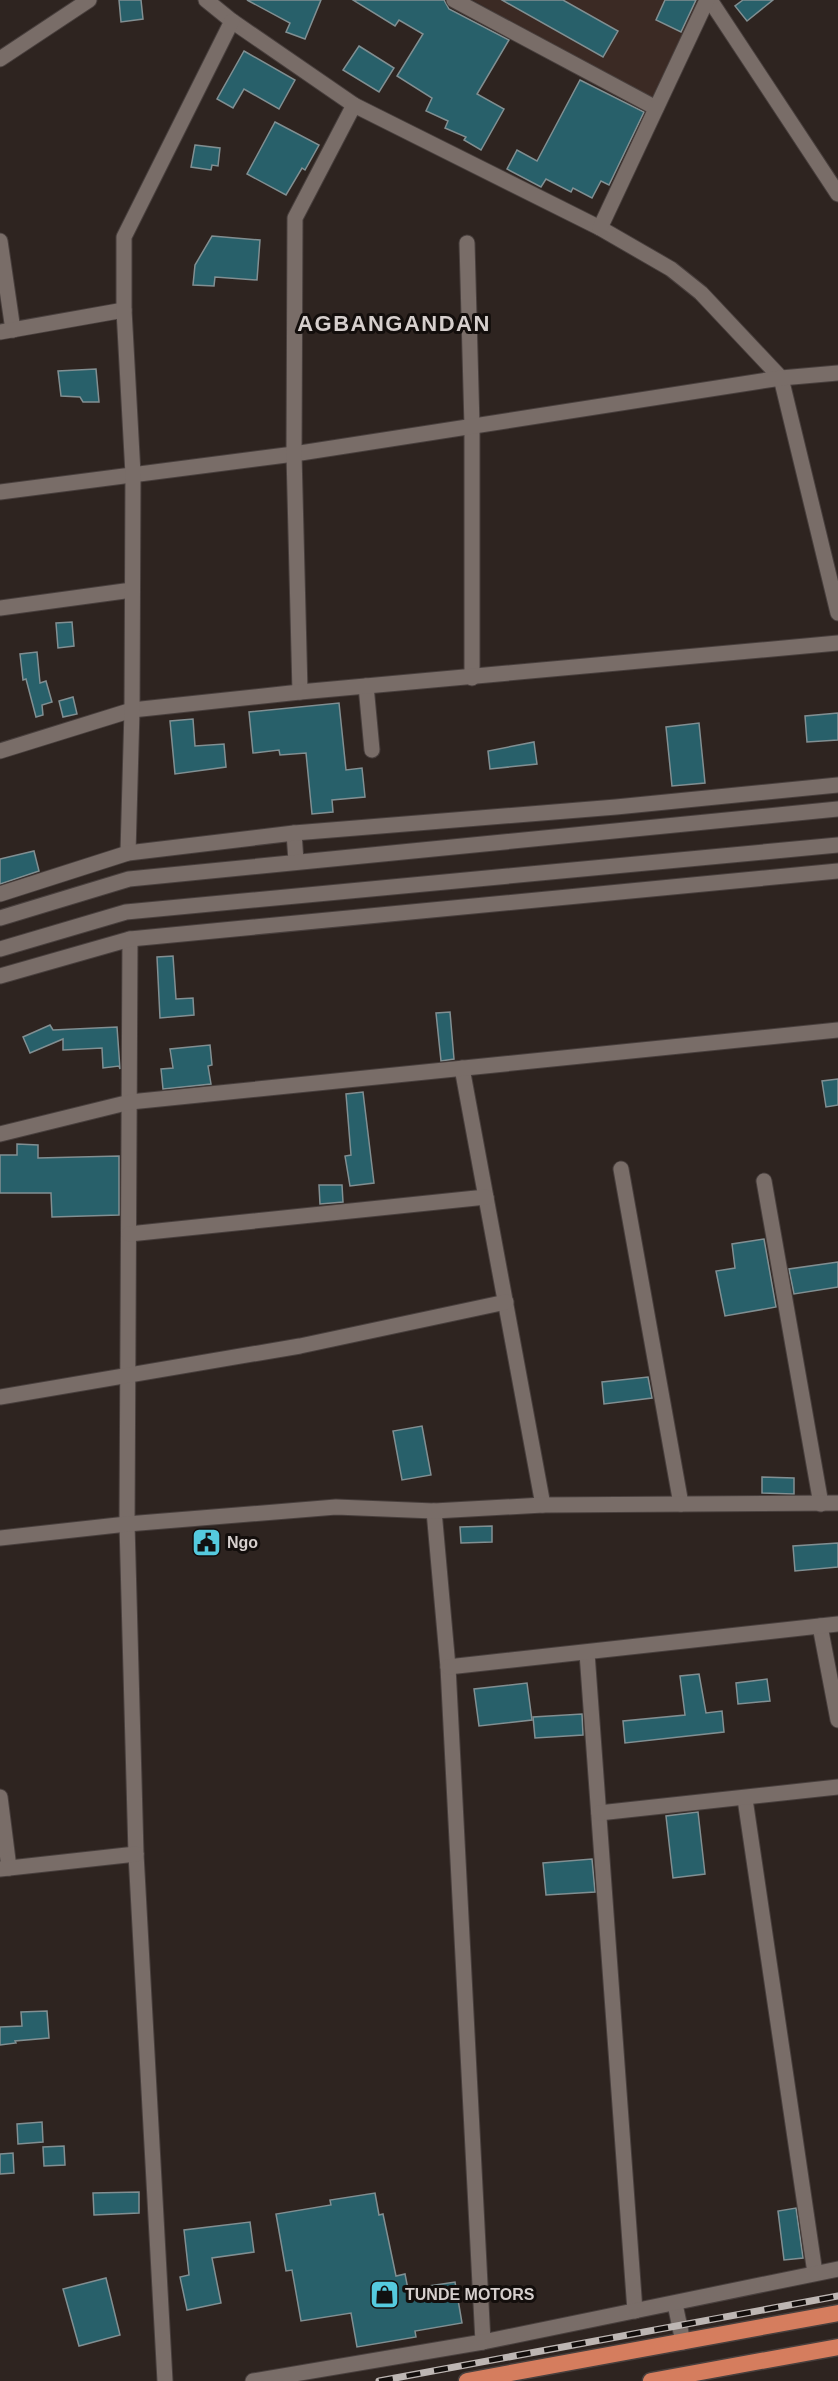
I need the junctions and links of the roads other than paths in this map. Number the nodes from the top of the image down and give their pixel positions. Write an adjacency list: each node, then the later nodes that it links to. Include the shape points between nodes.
1 (89, 0): 6 (street)
2 (206, 0): 5 (street)
3 (454, 0): 8 (street)
4 (708, 0): 8 (street); 9 (street)
5 (232, 21): 7 (street); 13 (street, via 124,237)
6 (0, 58)
7 (354, 105): 10 (street); 18 (street, via 295,219)
8 (656, 108): 10 (street)
9 (838, 194)
10 (600, 228): 16 (street, via 671,269 701,293)
11 (0, 241): 14 (street)
12 (467, 243): 17 (street)
13 (124, 310): 14 (street); 19 (street)
14 (6, 331)
15 (838, 373): 16 (street)
16 (781, 378): 17 (street); 23 (street)
17 (472, 426): 18 (street); 25 (street)
18 (294, 454): 19 (street); 27 (street)
19 (133, 474): 20 (street); 21 (street)
20 (0, 492)
21 (132, 590): 22 (street); 28 (street)
22 (0, 608)
23 (838, 613)
24 (838, 643): 25 (street)
25 (472, 678): 26 (street)
26 (366, 686): 27 (street); 29 (street)
27 (300, 692): 28 (street)
28 (132, 710): 30 (street); 35 (street)
29 (372, 750)
30 (0, 751)
31 (838, 786): 33 (street)
32 (838, 809): 36 (street)
33 (294, 832): 35 (street); 36 (street)
34 (838, 845): 41 (street, via 126,912)
35 (128, 853): 38 (street)
36 (296, 861): 39 (street, via 129,879)
37 (838, 871): 40 (street)
38 (0, 894)
39 (0, 918)
40 (130, 939): 42 (street); 45 (street)
41 (0, 949)
42 (0, 976)
43 (838, 1030): 44 (street)
44 (462, 1068): 45 (street); 49 (street)
45 (130, 1102): 46 (street); 50 (street)
46 (0, 1134)
47 (621, 1169): 55 (street)
48 (764, 1181): 56 (street)
49 (486, 1197): 50 (street); 51 (street)
50 (129, 1234): 52 (street)
51 (506, 1302): 52 (street, via 300,1346); 57 (street)
52 (128, 1376): 53 (street); 59 (street)
53 (0, 1397)
54 (838, 1503): 56 (street)
55 (681, 1504): 56 (street); 57 (street)
56 (820, 1504)
57 (543, 1505): 58 (street)
58 (434, 1511): 59 (street, via 336,1507); 64 (street)
59 (127, 1524): 60 (street); 70 (street)
60 (0, 1538)
61 (838, 1624): 62 (street)
62 (820, 1626): 63 (street); 65 (street)
63 (587, 1653): 64 (street); 69 (street)
64 (448, 1667): 77 (street)
65 (838, 1720)
66 (838, 1787): 68 (street)
67 (0, 1797): 71 (street)
68 (746, 1798): 69 (street); 73 (street)
69 (599, 1813): 75 (street)
70 (136, 1854): 71 (street); 81 (street)
71 (5, 1869)
72 (838, 2269): 73 (street)
73 (815, 2273): 74 (street)
74 (675, 2304): 75 (street); 78 (street)
75 (635, 2311): 77 (street)
76 (838, 2313): 78 (highway)
77 (483, 2342): 82 (street)
78 (683, 2342): 83 (highway)
79 (838, 2347): 80 (highway)
80 (688, 2378): 84 (highway)
81 (165, 2381)
82 (253, 2381)
83 (467, 2381)
84 (651, 2381)

